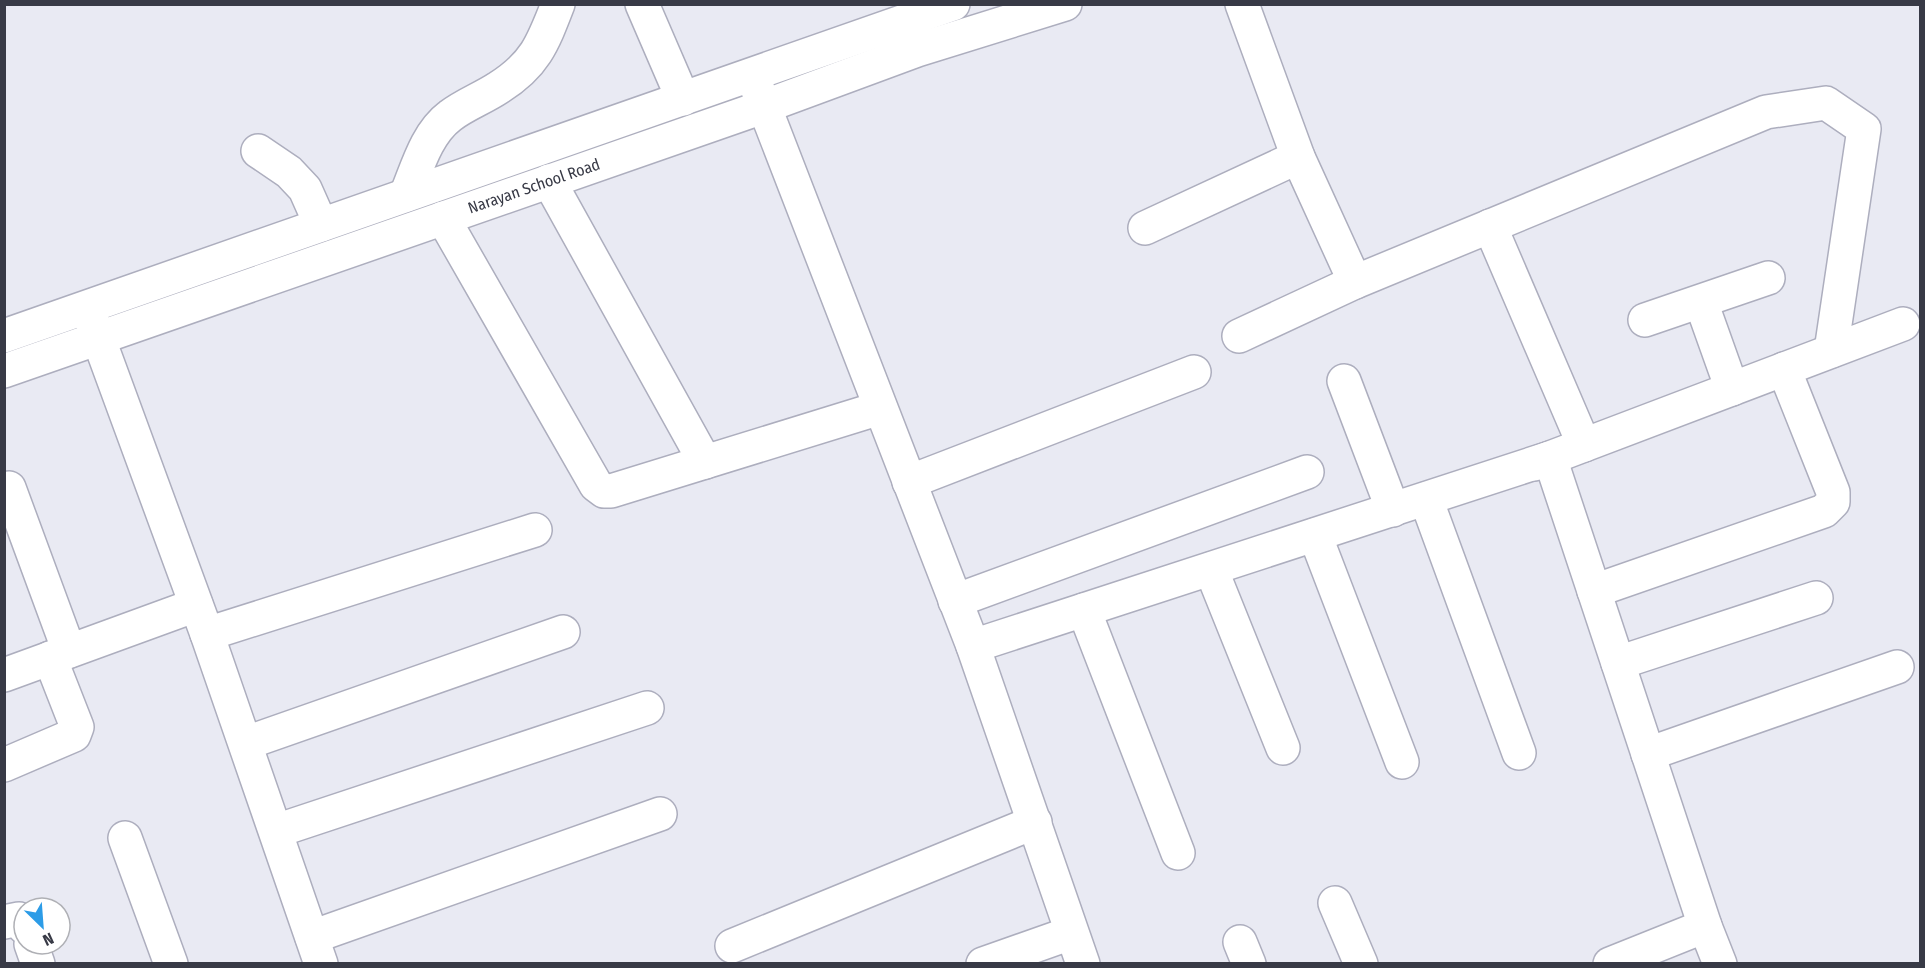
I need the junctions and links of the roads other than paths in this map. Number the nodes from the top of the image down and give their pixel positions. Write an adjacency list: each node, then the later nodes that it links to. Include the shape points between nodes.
1 (558, 4): 12 (street, via 543,43 528,66 449,116 430,139)
2 (642, 4): 7 (street)
3 (953, 4): 6 (street)
4 (1065, 4): 8 (street, Narayan School Road, via 917,50)
5 (1242, 4): 10 (street)
6 (753, 75): 7 (street); 8 (street)
7 (683, 99): 12 (street)
8 (763, 106): 11 (street, Narayan School Road); 32 (street)
9 (258, 151): 14 (street, via 289,172 305,189)
10 (1298, 157): 16 (street); 18 (street)
11 (549, 181): 13 (street, Narayan School Road); 34 (street)
12 (406, 195): 14 (street)
13 (443, 218): 25 (street, Narayan School Road); 34 (street, via 596,485 611,491)
14 (321, 225): 20 (street)
15 (1490, 226): 18 (street); 26 (street, via 1766,112 1826,103 1864,129); 33 (street)
16 (1145, 228)
17 (1768, 278): 19 (street)
18 (1355, 282): 24 (street)
19 (1701, 302): 21 (street); 31 (street)
20 (87, 307): 23 (street); 25 (street)
21 (1645, 320)
22 (1903, 324): 26 (street)
23 (4, 336)
24 (1239, 336)
25 (97, 338): 28 (street, Narayan School Road); 47 (street)
26 (1831, 351): 27 (street)
27 (1784, 369): 31 (street); 44 (street, via 1833,492 1833,502 1824,511)
28 (4, 371)
29 (1194, 372): 37 (street)
30 (1344, 381): 40 (street)
31 (1732, 389): 33 (street)
32 (880, 408): 34 (street); 37 (street)
33 (1584, 445): 35 (street)
34 (705, 462)
35 (1534, 464): 39 (street); 44 (street, via 1550,458)
36 (1307, 472): 46 (street)
37 (909, 482): 46 (street)
38 (9, 488): 52 (street)
39 (1426, 499): 40 (street); 59 (street)
40 (1393, 510): 42 (street)
41 (535, 530): 50 (street)
42 (1316, 535): 43 (street); 61 (street)
43 (1211, 569): 48 (street); 58 (street)
44 (1594, 591): 53 (street)
45 (1816, 598): 53 (street)
46 (955, 601): 51 (street)
47 (196, 604): 50 (street); 52 (street)
48 (1083, 610): 51 (street); 67 (street)
49 (563, 632): 57 (street)
50 (207, 634): 57 (street)
51 (973, 646): 64 (street)
52 (60, 655): 55 (street); 62 (street, via 76,732)
53 (1618, 663): 60 (street)
54 (1897, 667): 60 (street)
55 (4, 675)
56 (647, 708): 65 (street)
57 (246, 742): 65 (street)
58 (1283, 748)
59 (1519, 753)
60 (1648, 754): 69 (street)
61 (1402, 762)
62 (4, 765)
63 (660, 814): 72 (street)
64 (1035, 822): 70 (street); 71 (street)
65 (276, 831): 72 (street)
66 (125, 838): 73 (street)
67 (1178, 853)
68 (1335, 903): 76 (street)
69 (1705, 926): 77 (street); 78 (street)
70 (1071, 933): 74 (street); 75 (street)
71 (732, 946)
72 (316, 950)
73 (171, 963)
74 (983, 963)
75 (1083, 963)
76 (1361, 963)
77 (1610, 963)
78 (1720, 963)

